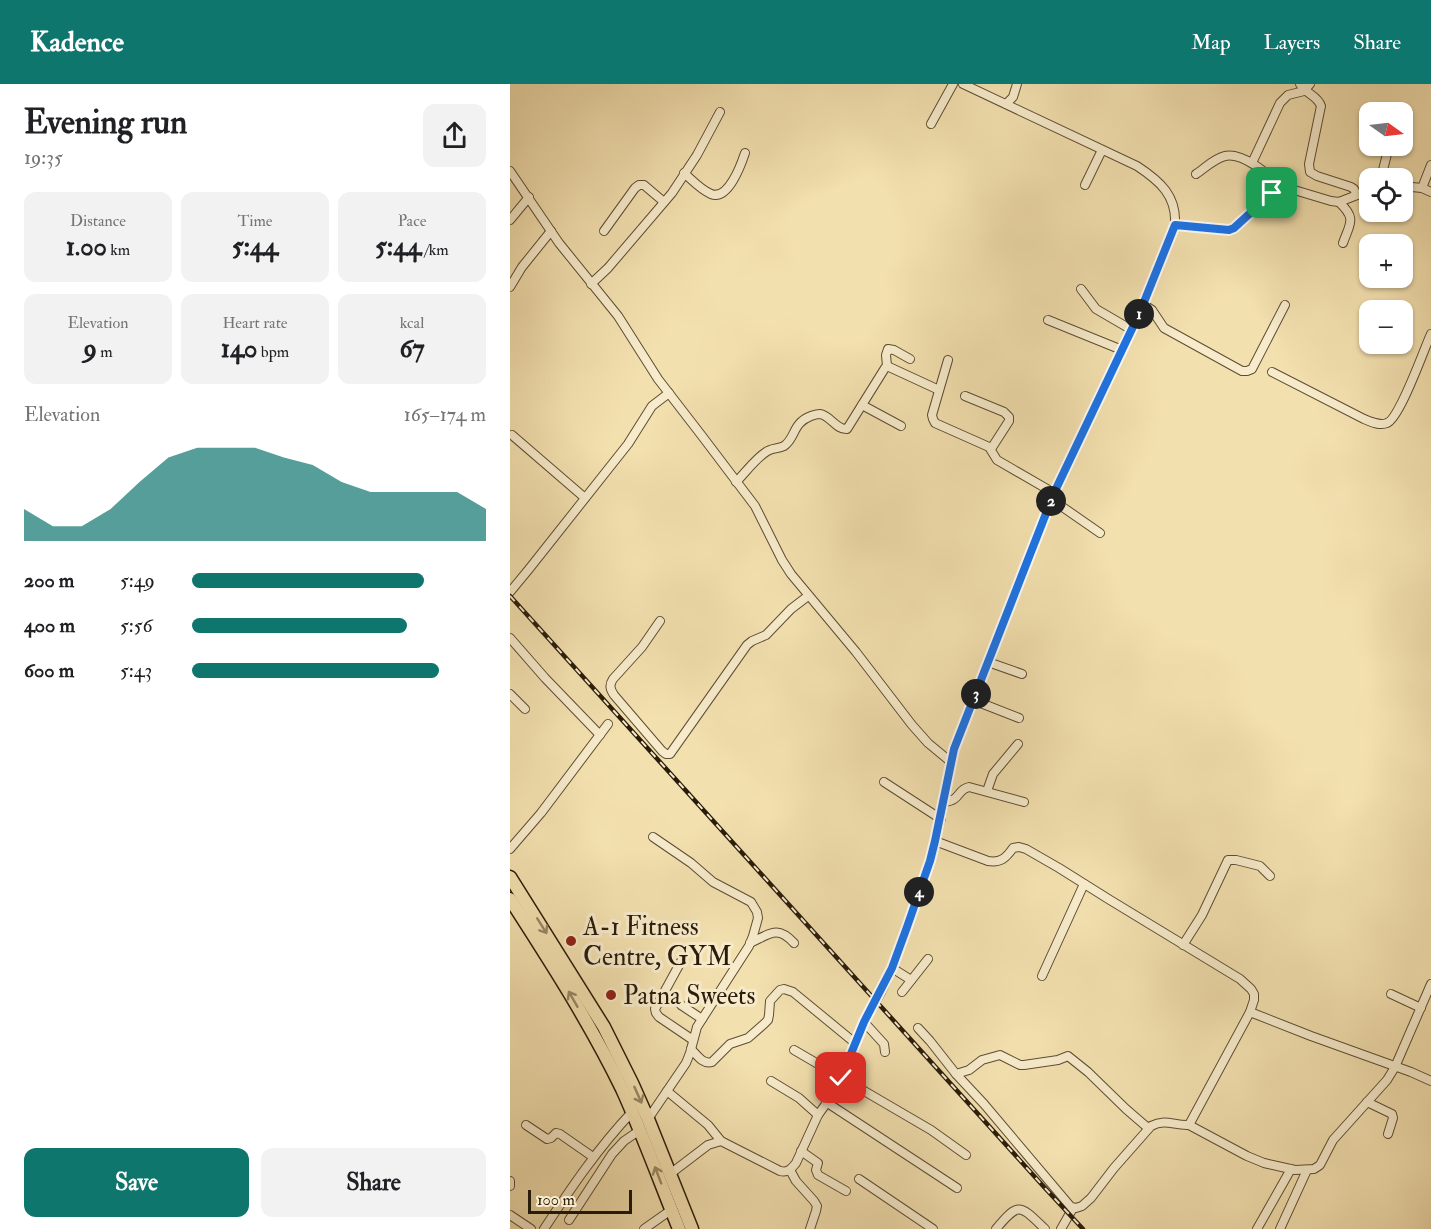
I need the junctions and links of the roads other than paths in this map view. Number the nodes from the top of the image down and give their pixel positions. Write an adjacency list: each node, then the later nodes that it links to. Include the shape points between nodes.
1 (953, 84): 7 (street)
2 (963, 84): 5 (street)
3 (1017, 84): 5 (street)
4 (1305, 86): 10 (street, via 1283,98); 20 (street, via 1321,106 1310,172 1351,187)
5 (1006, 104): 8 (street)
6 (720, 112): 13 (street)
7 (931, 124)
8 (1102, 150): 15 (street); 25 (street, via 1137,166 1160,184 1173,201)
9 (745, 153): 13 (street, via 734,179 716,195)
10 (1252, 163): 14 (street, via 1225,156); 17 (street)
11 (1431, 165): 18 (street)
12 (510, 171): 21 (street)
13 (684, 173): 22 (street)
14 (1196, 174)
15 (1085, 185)
16 (1413, 187): 18 (street)
17 (1284, 188): 23 (street); 25 (street, via 1272,193 1229,230)
18 (1422, 188): 19 (street)
19 (1431, 192)
20 (1357, 195): 23 (street)
21 (529, 197): 24 (street); 26 (street)
22 (664, 202): 27 (street, via 639,185); 29 (street)
23 (1339, 202): 28 (street, via 1348,210 1351,220)
24 (510, 220)
25 (1175, 225): 32 (street)
26 (551, 231): 29 (street); 30 (street)
27 (604, 231)
28 (1343, 243)
29 (591, 284): 43 (street, via 618,316)
30 (510, 287)
31 (1080, 289): 35 (street, via 1096,309)
32 (1143, 304): 33 (street, via 1164,328 1242,371 1251,369); 35 (street)
33 (1285, 305)
34 (1048, 320): 37 (street)
35 (1132, 330): 37 (street)
36 (1431, 334): 41 (street, via 1400,406 1386,424 1364,419)
37 (1122, 350): 50 (street)
38 (910, 359): 40 (street, via 888,349)
39 (948, 360): 42 (street)
40 (887, 366): 42 (street); 45 (street)
41 (1272, 372)
42 (939, 390): 48 (street, via 932,415 935,423)
43 (669, 393): 49 (street); 51 (street, via 652,406)
44 (965, 396): 48 (street, via 1009,417)
45 (862, 405): 46 (street); 49 (street, via 843,430 823,414 807,417 783,447 766,452)
46 (901, 426)
47 (512, 435): 51 (street)
48 (991, 449): 50 (street, via 997,459)
49 (736, 482): 54 (street, via 755,506 782,560)
50 (1053, 496): 52 (street); 57 (street)
51 (585, 498): 53 (street)
52 (1100, 533)
53 (510, 592)
54 (808, 596): 55 (street, via 766,635 747,645 670,754 662,751 610,689); 66 (street, via 912,725)
55 (660, 621)
56 (510, 638): 64 (street)
57 (988, 662): 58 (street); 60 (street)
58 (1022, 674)
59 (510, 694): 61 (street)
60 (973, 700): 62 (street); 66 (street)
61 (525, 709)
62 (1019, 718)
63 (608, 724): 64 (street)
64 (600, 735): 74 (street)
65 (1018, 744): 68 (street, via 993,774)
66 (951, 762): 69 (street)
67 (884, 782): 71 (street)
68 (987, 791): 69 (street, via 964,788 953,801); 70 (street)
69 (944, 802): 71 (street)
70 (1024, 802)
71 (940, 819): 73 (street)
72 (653, 837): 79 (street, via 718,885 750,902 758,918)
73 (935, 841): 77 (street, via 995,862 1006,858 1013,848 1026,849); 84 (street)
74 (510, 849)
75 (1270, 876): 81 (street, via 1260,866 1228,860)
76 (510, 877): 112 (highway, one-way to 112, via 604,1027)
77 (1084, 884): 81 (street); 85 (street)
78 (510, 899): 110 (highway, one-way to 78, via 571,996)
79 (750, 943): 80 (street, via 779,932); 94 (street)
80 (794, 943)
81 (1183, 945): 93 (street, via 1251,989 1254,1000)
82 (684, 956): 97 (street, via 655,1009 660,1017)
83 (927, 959): 86 (street)
84 (892, 968): 86 (street); 95 (street)
85 (1042, 976)
86 (911, 980): 88 (street)
87 (1431, 984): 90 (street)
88 (902, 992)
89 (1391, 993): 92 (street)
90 (1429, 994): 92 (street)
91 (681, 1005): 94 (street)
92 (1420, 1008): 102 (street)
93 (1250, 1012): 102 (street); 114 (street)
94 (702, 1019): 97 (street)
95 (864, 1022): 98 (street); 101 (street, via 884,1044)
96 (918, 1028): 103 (street)
97 (693, 1040): 99 (street)
98 (855, 1043): 99 (street, via 793,992 784,989 770,1001 768,1020 748,1038 730,1044 712,1062 704,1062); 104 (street)
99 (691, 1049): 107 (street)
100 (794, 1050): 104 (street)
101 (885, 1052)
102 (1395, 1067): 106 (street); 109 (street)
103 (956, 1074): 115 (street, via 996,1056 1024,1065 1068,1056); 131 (street)
104 (841, 1078): 108 (street); 120 (street)
105 (771, 1081): 111 (street)
106 (1431, 1081)
107 (667, 1091): 112 (street); 118 (street)
108 (826, 1102): 111 (street); 129 (street)
109 (1367, 1102): 117 (street, via 1392,1114); 124 (street, via 1333,1140 1320,1165)
110 (632, 1112): 116 (highway); 121 (street)
111 (818, 1115): 119 (street)
112 (648, 1119): 125 (highway)
113 (526, 1125): 121 (street, via 547,1139 560,1134)
114 (1189, 1125): 115 (street, via 1165,1121); 122 (street, via 1247,1156)
115 (1148, 1128): 131 (street, via 1091,1198)
116 (640, 1130): 132 (highway, one-way to 116); 134 (street, via 612,1154)
117 (1388, 1134)
118 (721, 1141): 123 (street, via 780,1171); 125 (street, via 708,1145)
119 (801, 1151): 123 (street); 130 (street, via 818,1164 818,1175)
120 (966, 1155)
121 (593, 1157): 136 (street)
122 (1291, 1169): 124 (street); 145 (street)
123 (790, 1170): 140 (street, via 817,1206)
124 (1307, 1170): 146 (street)
125 (670, 1174): 139 (highway)
126 (859, 1179): 141 (street)
127 (510, 1180): 128 (street)
128 (510, 1186)
129 (957, 1188)
130 (846, 1191)
131 (1073, 1208): 144 (street)
132 (672, 1210): 137 (street); 138 (highway)
133 (510, 1215): 135 (street)
134 (569, 1220)
135 (531, 1229)
136 (544, 1229)
137 (644, 1229)
138 (679, 1229)
139 (692, 1229)
140 (810, 1229)
141 (933, 1229)
142 (996, 1229): 143 (street, via 1016,1209 1029,1213)
143 (1045, 1229)
144 (1061, 1229)
145 (1257, 1229)
146 (1280, 1229)

